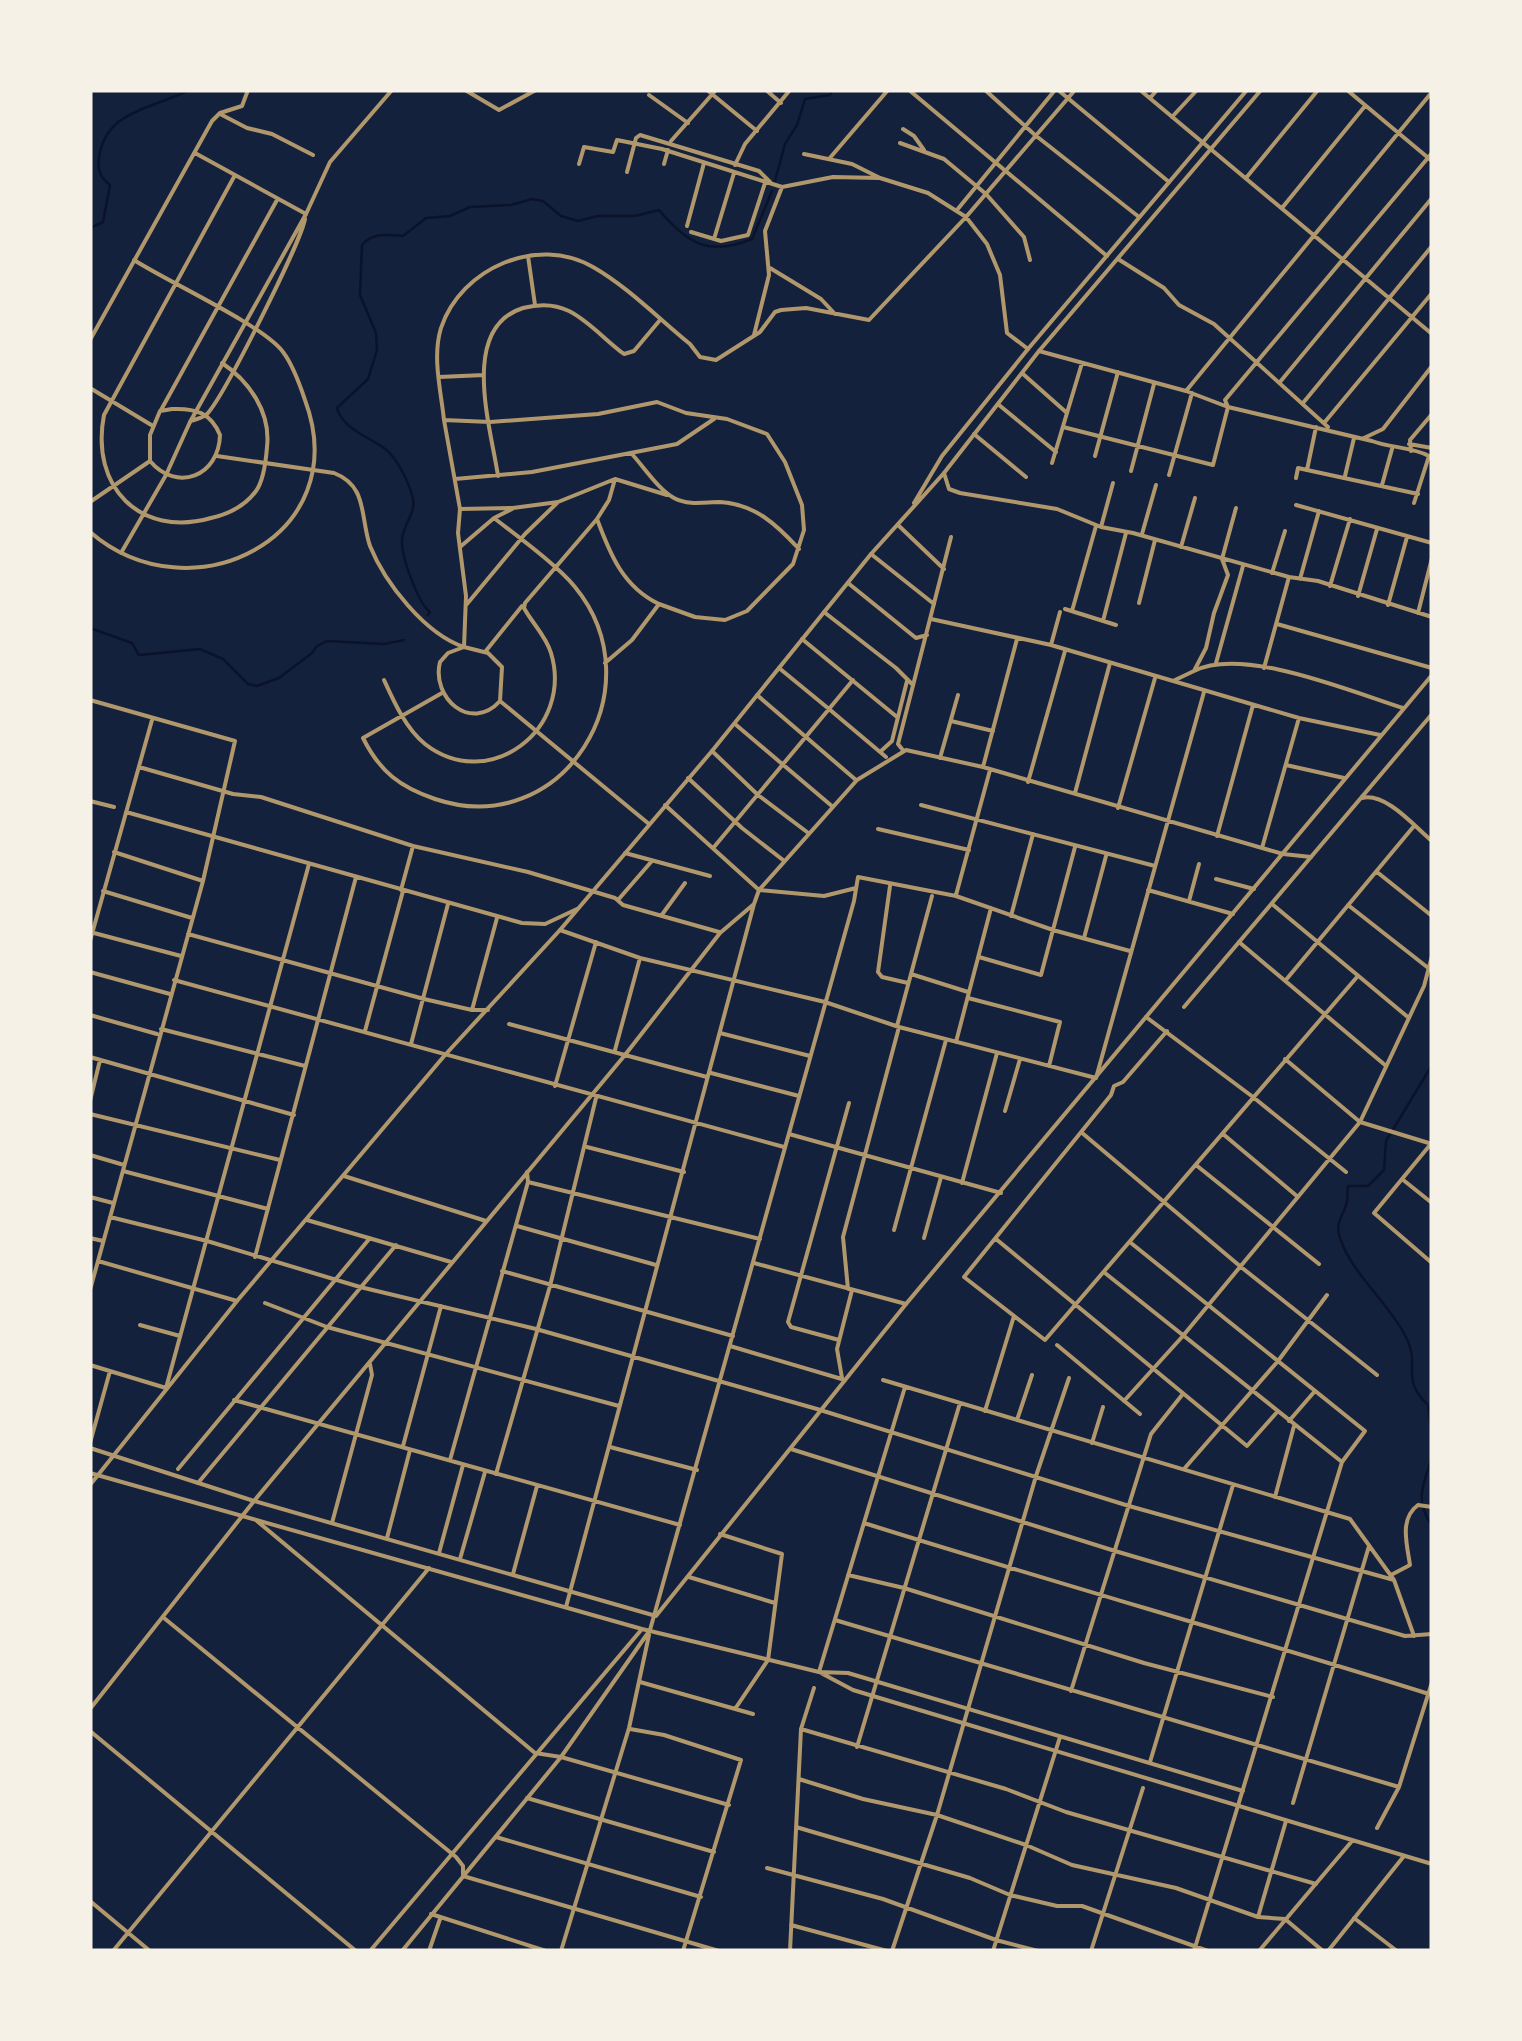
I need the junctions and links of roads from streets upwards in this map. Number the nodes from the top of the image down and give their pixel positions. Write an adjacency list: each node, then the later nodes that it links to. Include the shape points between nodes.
1 (248, 90): 26 (street, via 242,106)
2 (466, 90): 3 (street, via 499,110)
3 (536, 90)
4 (766, 90): 24 (street)
5 (790, 90): 24 (street)
6 (888, 90): 45 (street)
7 (909, 90): 50 (street)
8 (985, 90): 29 (street)
9 (1057, 90): 22 (street); 29 (street)
10 (1075, 90): 22 (street)
11 (1140, 90): 23 (street)
12 (1156, 90): 23 (street)
13 (1196, 90): 27 (street)
14 (1248, 90): 35 (street)
15 (1261, 90): 38 (street)
16 (1318, 90): 56 (street)
17 (1347, 90): 25 (street)
18 (390, 91): 67 (street, via 330,162)
19 (712, 91): 28 (street); 31 (street)
20 (1432, 92): 32 (street)
21 (649, 94): 28 (street)
22 (1067, 98): 33 (street); 57 (street)
23 (1150, 98): 27 (street)
24 (781, 102): 31 (street)
25 (1365, 106): 32 (street); 65 (street)
26 (220, 113): 41 (street); 43 (street)
27 (1172, 117): 35 (street)
28 (688, 123): 36 (street)
29 (1025, 126): 33 (street); 50 (street)
30 (903, 129): 40 (street)
31 (756, 131): 49 (street)
32 (1398, 132): 44 (street); 72 (street)
33 (1035, 135): 53 (street); 69 (street)
34 (636, 142): 36 (street, via 640,135); 39 (street); 47 (street, via 616,140 613,152 584,148); 51 (street)
35 (1203, 142): 38 (street); 57 (street)
36 (670, 143): 39 (street); 49 (street)
37 (900, 144): 40 (street)
38 (1212, 149): 56 (street); 77 (street)
39 (668, 150): 46 (street); 48 (street)
40 (924, 150): 60 (street)
41 (195, 152): 54 (street); 79 (street)
42 (804, 154): 45 (street)
43 (313, 155)
44 (1431, 157): 78 (street)
45 (828, 160): 55 (street)
46 (704, 163): 52 (street); 70 (street)
47 (579, 164)
48 (664, 164)
49 (735, 165): 59 (street, via 759,171)
50 (995, 165): 53 (street); 60 (street)
51 (627, 172)
52 (734, 172): 58 (street); 73 (street)
53 (1003, 172): 62 (street); 76 (street)
54 (235, 175): 64 (street); 83 (street)
55 (880, 178): 61 (street, via 833,177); 66 (street, via 928,192)
56 (1246, 178): 65 (street)
57 (1169, 182): 69 (street)
58 (765, 183): 59 (street); 73 (street, via 748,235)
59 (772, 185): 61 (street)
60 (976, 186): 62 (street); 66 (street)
61 (782, 187): 81 (street, via 765,231)
62 (986, 194): 68 (street); 80 (street, via 1024,237)
63 (1432, 198): 82 (street)
64 (276, 200): 67 (street); 87 (street)
65 (1282, 208): 72 (street)
66 (957, 210): 68 (street)
67 (306, 214): 91 (street); 92 (street)
68 (966, 217): 88 (street, via 869,320); 97 (street, via 1000,276 1007,333)
69 (1139, 217): 76 (street)
70 (687, 226)
71 (691, 232): 73 (street)
72 (1312, 234): 78 (street); 95 (street)
73 (714, 239)
74 (1432, 246): 85 (street)
75 (528, 256): 86 (street); 90 (street, via 594,267); 106 (street, via 497,264 455,300 439,339)
76 (1107, 256): 97 (street)
77 (1118, 259): 95 (street); 98 (street)
78 (1342, 259): 82 (street); 101 (street)
79 (134, 260): 83 (street); 96 (street)
80 (1030, 260)
81 (770, 268): 88 (street); 94 (street)
82 (1365, 279): 85 (street); 109 (street)
83 (175, 286): 87 (street); 112 (street)
84 (1432, 294): 89 (street)
85 (1388, 298): 89 (street); 113 (street)
86 (535, 306): 90 (street, via 571,312 624,354); 107 (street, via 496,326 486,347)
87 (217, 308): 91 (street); 117 (street)
88 (835, 314): 94 (street, via 781,310)
89 (1412, 318): 93 (street); 125 (street)
90 (660, 320): 94 (street, via 706,359 716,360)
91 (244, 323): 92 (street); 99 (street)
92 (254, 329): 103 (street); 147 (street, via 282,350 301,388 317,439)
93 (1432, 334)
94 (754, 335)
95 (1228, 338): 101 (street); 111 (street)
96 (90, 340)
97 (1028, 348): 172 (street, via 942,456)
98 (1039, 352): 100 (street); 105 (street)
99 (222, 363): 103 (street); 116 (street)
100 (1082, 363): 104 (street); 118 (street)
101 (1256, 364): 109 (street); 115 (street, via 1225,400)
102 (1432, 366): 132 (street, via 1383,429)
103 (232, 370): 119 (street); 144 (street, via 264,416)
104 (1118, 372): 108 (street); 131 (street)
105 (1023, 374): 114 (street); 118 (street)
106 (439, 376): 107 (street); 122 (street)
107 (485, 376): 124 (street)
108 (1154, 382): 111 (street); 133 (street)
109 (1280, 382): 113 (street)
110 (90, 388): 112 (street)
111 (1189, 392): 115 (street); 139 (street)
112 (112, 400): 126 (street); 160 (street, via 101,443)
113 (1303, 403): 125 (street)
114 (999, 404): 130 (street); 137 (street)
115 (1228, 406): 127 (street); 139 (street, via 1213,465)
116 (196, 410): 117 (street); 119 (street); 123 (street)
117 (160, 411): 126 (street)
118 (1067, 413): 128 (street)
119 (206, 414): 123 (street); 140 (street, via 220,435)
120 (1432, 414): 134 (street)
121 (716, 418): 124 (street, via 657,402); 138 (street, via 677,444); 191 (street, via 773,439 802,505)
122 (444, 420): 124 (street); 155 (street)
123 (190, 422): 149 (street)
124 (490, 422): 151 (street)
125 (1324, 423): 129 (street)
126 (152, 426): 142 (street)
127 (1316, 426): 129 (street); 145 (street)
128 (1063, 427): 131 (street); 137 (street)
129 (1332, 431): 132 (street)
130 (974, 434): 148 (street); 153 (street)
131 (1101, 436): 133 (street); 141 (street)
132 (1356, 438): 136 (street); 152 (street)
133 (1138, 446): 139 (street); 146 (street)
134 (1410, 448): 135 (street); 136 (street); 161 (street, via 1429,456)
135 (1432, 448)
136 (1392, 449): 159 (street)
137 (1056, 452): 143 (street)
138 (631, 453): 151 (street); 162 (street)
139 (1175, 455): 150 (street)
140 (217, 456): 144 (street); 149 (street, via 196,476)
141 (1095, 456)
142 (150, 460): 149 (street); 160 (street)
143 (1052, 463)
144 (264, 464): 147 (street); 173 (street, via 258,488 233,511 176,524)
145 (1306, 470): 152 (street); 154 (street, via 1298,468)
146 (1131, 471)
147 (313, 472): 192 (street, via 285,526 237,560 176,566); 223 (street, via 350,481 362,502 371,547 394,590)
148 (944, 473): 172 (street); 178 (street, via 949,489 1057,509)
149 (166, 475): 173 (street)
150 (1170, 475)
151 (498, 476): 155 (street)
152 (1345, 476): 159 (street)
153 (1026, 477)
154 (1296, 478)
155 (455, 479): 170 (street)
156 (615, 479): 162 (street); 165 (street); 176 (street)
157 (1113, 484): 178 (street)
158 (1156, 485): 183 (street)
159 (1382, 485): 161 (street)
160 (113, 486): 164 (street); 173 (street)
161 (1418, 494): 166 (street)
162 (671, 496): 191 (street, via 748,508)
163 (1195, 498): 189 (street)
164 (90, 502)
165 (558, 502): 168 (street); 186 (street)
166 (1414, 503)
167 (1296, 505): 171 (street)
168 (513, 508): 170 (street); 174 (street)
169 (1236, 508): 195 (street)
170 (460, 509): 190 (street)
171 (1320, 510): 175 (street); 201 (street)
172 (909, 512): 177 (street)
173 (143, 514): 192 (street)
174 (494, 518): 186 (street); 190 (street)
175 (1351, 518): 179 (street); 203 (street)
176 (597, 519): 197 (street); 207 (street, via 620,572)
177 (898, 525): 193 (street); 198 (street)
178 (1098, 526): 182 (street); 211 (street)
179 (1377, 529): 184 (street); 204 (street)
180 (1284, 531): 199 (street)
181 (90, 532): 192 (street)
182 (1126, 532): 183 (street); 216 (street)
183 (1142, 536): 187 (street)
184 (1407, 537): 188 (street); 208 (street)
185 (950, 538): 198 (street)
186 (522, 539): 197 (street); 210 (street)
187 (1155, 540): 189 (street); 205 (street)
188 (1432, 543)
189 (1181, 547): 195 (street)
190 (460, 548): 210 (street)
191 (799, 549): 207 (street, via 794,564 739,615 706,619)
192 (121, 553)
193 (871, 554): 202 (street); 209 (street)
194 (1432, 558): 213 (street)
195 (1222, 559): 196 (street); 231 (street, via 1228,575)
196 (1242, 566): 199 (street); 226 (street)
197 (554, 568): 206 (street); 227 (street, via 583,599 602,638)
198 (944, 569): 209 (street)
199 (1272, 573): 200 (street)
200 (1289, 578): 201 (street); 217 (street)
201 (1300, 579): 203 (street)
202 (848, 583): 212 (street); 219 (street, via 916,638)
203 (1330, 586): 204 (street)
204 (1358, 596): 208 (street)
205 (1139, 602)
206 (525, 603): 225 (street); 258 (street, via 554,666 553,701)
207 (659, 604): 227 (street)
208 (1388, 605): 213 (street)
209 (935, 606): 215 (street)
210 (464, 607): 223 (street)
211 (1072, 611): 216 (street); 222 (street, via 1062,611)
212 (824, 612): 221 (street); 236 (street)
213 (1418, 613): 214 (street)
214 (1432, 617)
215 (931, 619): 219 (street); 220 (street)
216 (1103, 620): 218 (street)
217 (1277, 624): 230 (street); 232 (street)
218 (1116, 625)
219 (927, 635): 238 (street)
220 (1017, 638): 222 (street); 257 (street)
221 (802, 640): 229 (street); 235 (street)
222 (1051, 645): 224 (street)
223 (464, 647): 225 (street); 240 (street, via 440,662)
224 (1066, 649): 228 (street); 275 (street)
225 (486, 652): 244 (street, via 502,667)
226 (1216, 662): 230 (street); 231 (street)
227 (605, 663): 266 (street, via 601,716)
228 (1110, 663): 233 (street); 277 (street)
229 (779, 668): 242 (street); 246 (street)
230 (1264, 668): 247 (street)
231 (1194, 671): 237 (street)
232 (1432, 672): 247 (street)
233 (1155, 678): 237 (street); 285 (street)
234 (384, 680): 249 (street)
235 (854, 680): 246 (street); 250 (street)
236 (908, 681): 238 (street); 250 (street)
237 (1168, 682): 239 (street)
238 (914, 686): 261 (street, via 898,744)
239 (1204, 692): 245 (street); 289 (street)
240 (442, 693): 244 (street, via 454,708 470,713 486,712); 249 (street)
241 (958, 695): 253 (street)
242 (757, 696): 255 (street); 260 (street)
243 (90, 700): 252 (street)
244 (500, 700): 258 (street)
245 (1253, 705): 251 (street); 295 (street)
246 (829, 708): 260 (street); 263 (street)
247 (1403, 708): 259 (street)
248 (1432, 714): 254 (street)
249 (402, 716): 258 (street, via 428,747 466,760 510,753); 266 (street, via 363,738 371,754 397,784 449,804 518,800 556,782)
250 (897, 717): 263 (street, via 892,741)
251 (1299, 718): 259 (street); 267 (street)
252 (152, 720): 269 (street); 276 (street, via 235,741)
253 (950, 721): 257 (street); 264 (street)
254 (1424, 723): 256 (street); 279 (street)
255 (734, 724): 262 (street); 268 (street)
256 (1432, 729)
257 (993, 731): 270 (street)
258 (538, 732): 266 (street)
259 (1380, 735): 273 (street)
260 (806, 737): 268 (street); 274 (street)
261 (904, 750): 264 (street); 265 (street)
262 (712, 751): 272 (street); 278 (street)
263 (880, 752): 265 (street)
264 (940, 758): 270 (street)
265 (888, 759): 274 (street)
266 (572, 762): 290 (street)
267 (1286, 765): 273 (street); 301 (street)
268 (782, 766): 278 (street); 284 (street)
269 (139, 767): 276 (street); 286 (street)
270 (983, 768): 271 (street)
271 (990, 770): 275 (street); 287 (street)
272 (688, 778): 281 (street); 288 (street)
273 (1344, 778): 305 (street)
274 (857, 780): 284 (street)
275 (1028, 782): 277 (street)
276 (226, 791): 296 (street); 298 (street)
277 (1074, 794): 285 (street)
278 (758, 795): 288 (street); 293 (street)
279 (1360, 799): 291 (street, via 1377,798); 307 (street)
280 (90, 800): 283 (street)
281 (665, 805): 290 (street); 299 (street)
282 (922, 806): 287 (street)
283 (114, 807)
284 (832, 808): 293 (street)
285 (1118, 809): 289 (street)
286 (126, 812): 296 (street); 303 (street)
287 (976, 820): 294 (street); 302 (street)
288 (737, 822): 299 (street); 308 (street)
289 (1168, 822): 295 (street); 312 (street)
290 (648, 824): 304 (street)
291 (1414, 826): 297 (street); 313 (street)
292 (878, 829): 302 (street)
293 (809, 833): 308 (street)
294 (1034, 833): 300 (street); 339 (street)
295 (1217, 836): 301 (street)
296 (213, 838): 310 (street); 317 (street)
297 (1432, 841)
298 (413, 846): 322 (street); 326 (street)
299 (714, 846): 323 (street)
300 (1075, 847): 306 (street); 344 (street)
301 (1262, 848): 305 (street)
302 (968, 850): 328 (street)
303 (114, 852): 317 (street); 325 (street)
304 (625, 853): 309 (street); 326 (street)
305 (1283, 854): 307 (street); 321 (street)
306 (1106, 856): 312 (street); 348 (street)
307 (1311, 857): 333 (street)
308 (784, 860): 323 (street)
309 (651, 862): 314 (street); 329 (street)
310 (310, 864): 315 (street); 358 (street)
311 (1199, 864): 330 (street)
312 (1155, 866): 324 (street)
313 (1377, 872): 334 (street); 340 (street)
314 (710, 876)
315 (356, 877): 322 (street); 362 (street)
316 (1216, 879): 321 (street)
317 (203, 880): 342 (street)
318 (685, 883): 338 (street)
319 (891, 884): 320 (street, via 858,877); 327 (street); 368 (street, via 878,972)
320 (856, 888): 323 (street, via 824,896); 373 (street)
321 (1254, 889): 337 (street)
322 (402, 890): 331 (street); 369 (street)
323 (759, 890): 332 (street)
324 (1148, 890): 330 (street); 353 (street)
325 (103, 891): 342 (street); 345 (street)
326 (592, 892): 329 (street); 335 (street)
327 (932, 894): 328 (street); 363 (street)
328 (956, 896): 336 (street)
329 (618, 900): 338 (street)
330 (1189, 901): 337 (street)
331 (449, 903): 341 (street); 372 (street)
332 (754, 904): 346 (street); 365 (street)
333 (1272, 904): 351 (street); 352 (street)
334 (1348, 905): 352 (street); 359 (street)
335 (578, 908): 341 (street, via 545,924); 343 (street)
336 (992, 908): 339 (street); 356 (street)
337 (1233, 914): 380 (street)
338 (660, 916): 346 (street)
339 (1012, 916): 344 (street)
340 (1432, 916)
341 (497, 917): 376 (street)
342 (192, 918): 347 (street)
343 (560, 930): 350 (street); 377 (street)
344 (1053, 930): 348 (street); 356 (street, via 1041,974)
345 (92, 932): 349 (street); 354 (street)
346 (720, 933): 360 (street)
347 (188, 934): 354 (street); 358 (street)
348 (1084, 938): 353 (street)
349 (90, 941)
350 (596, 942): 357 (street); 389 (street)
351 (1239, 942): 367 (street); 375 (street)
352 (1317, 942): 364 (street); 367 (street)
353 (1130, 950): 408 (street)
354 (181, 956): 366 (street)
355 (1432, 956): 359 (street)
356 (979, 957): 371 (street)
357 (640, 958): 360 (street); 393 (street)
358 (283, 960): 362 (street); 374 (street)
359 (1429, 968): 382 (street)
360 (692, 970): 365 (street); 396 (street)
361 (90, 972): 370 (street)
362 (330, 972): 369 (street); 381 (street)
363 (911, 974): 368 (street); 371 (street)
364 (1356, 977): 379 (street); 382 (street)
365 (734, 979): 373 (street); 388 (street)
366 (174, 980): 370 (street); 374 (street)
367 (1284, 981): 379 (street)
368 (908, 983): 384 (street)
369 (377, 986): 372 (street); 385 (street)
370 (170, 994): 387 (street)
371 (969, 995): 391 (street); 404 (street, via 1060,1022)
372 (424, 999): 376 (street); 392 (street)
373 (825, 1002): 384 (street); 399 (street)
374 (270, 1007): 381 (street); 395 (street)
375 (1184, 1007)
376 (472, 1010): 377 (street)
377 (488, 1010): 397 (street)
378 (90, 1015): 387 (street)
379 (1322, 1015): 401 (street); 405 (street)
380 (1146, 1017): 386 (street); 408 (street)
381 (318, 1018): 385 (street); 403 (street)
382 (1409, 1018): 405 (street)
383 (509, 1024): 389 (street)
384 (898, 1027): 390 (street); 431 (street)
385 (365, 1031): 392 (street)
386 (1167, 1031): 412 (street); 423 (street)
387 (160, 1032): 395 (street); 406 (street)
388 (720, 1032): 399 (street); 407 (street)
389 (568, 1040): 393 (street); 409 (street)
390 (946, 1040): 391 (street); 437 (street)
391 (956, 1042): 394 (street)
392 (411, 1044): 397 (street)
393 (615, 1052): 396 (street)
394 (997, 1053): 400 (street); 445 (street)
395 (258, 1054): 403 (street); 415 (street)
396 (625, 1054): 407 (street); 410 (street)
397 (445, 1055): 409 (street); 441 (street)
398 (90, 1056): 402 (street)
399 (810, 1056): 411 (street)
400 (1020, 1059): 404 (street); 417 (street)
401 (1285, 1059): 412 (street); 420 (street)
402 (100, 1060): 406 (street); 414 (street)
403 (304, 1066): 419 (street)
404 (1050, 1066): 408 (street)
405 (1386, 1066): 420 (street)
406 (148, 1074): 415 (street); 422 (street)
407 (709, 1075): 411 (street); 421 (street)
408 (1096, 1078): 447 (street)
409 (555, 1086): 410 (street)
410 (589, 1096): 413 (street); 438 (street)
411 (798, 1096): 424 (street)
412 (1253, 1097): 425 (street); 433 (street)
413 (596, 1098): 421 (street); 427 (street)
414 (90, 1101)
415 (245, 1102): 419 (street); 430 (street)
416 (849, 1103): 429 (street)
417 (1005, 1111)
418 (90, 1114): 422 (street)
419 (294, 1115): 434 (street)
420 (1360, 1122): 426 (street); 433 (street)
421 (696, 1124): 428 (street); 439 (street)
422 (135, 1126): 430 (street); 436 (street)
423 (1081, 1132): 453 (street); 467 (street)
424 (788, 1134): 428 (street); 429 (street)
425 (1223, 1134): 435 (street); 449 (street)
426 (1432, 1144): 443 (street)
427 (586, 1147): 439 (street); 446 (street)
428 (784, 1147): 464 (street)
429 (836, 1147): 431 (street); 483 (street)
430 (231, 1149): 434 (street); 448 (street)
431 (864, 1155): 437 (street); 490 (street, via 843,1237)
432 (90, 1156): 436 (street)
433 (1330, 1159): 440 (street); 449 (street)
434 (282, 1160): 454 (street)
435 (1196, 1165): 453 (street); 460 (street)
436 (123, 1168): 448 (street); 452 (street)
437 (910, 1168): 442 (street); 461 (street)
438 (527, 1172): 444 (street); 458 (street)
439 (684, 1172): 456 (street)
440 (1346, 1172)
441 (344, 1176): 457 (street); 458 (street)
442 (941, 1177): 445 (street); 465 (street)
443 (1402, 1179): 451 (street); 476 (street, via 1374,1213)
444 (528, 1182): 446 (street); 459 (street)
445 (962, 1183): 447 (street)
446 (574, 1194): 456 (street); 466 (street)
447 (1001, 1194): 495 (street)
448 (219, 1195): 454 (street); 469 (street)
449 (1298, 1196): 460 (street)
450 (90, 1197): 452 (street)
451 (1432, 1202)
452 (113, 1204): 455 (street)
453 (1164, 1204): 470 (street); 480 (street)
454 (268, 1209): 472 (street)
455 (110, 1217): 468 (street); 469 (street)
456 (670, 1218): 464 (street); 479 (street)
457 (307, 1220): 463 (street); 473 (street)
458 (486, 1220): 475 (street)
459 (514, 1225): 466 (street); 481 (street)
460 (1272, 1228): 478 (street); 480 (street)
461 (894, 1230)
462 (90, 1238): 468 (street)
463 (370, 1238): 471 (street); 485 (street)
464 (760, 1238): 477 (street)
465 (924, 1238)
466 (560, 1239): 479 (street); 486 (street)
467 (996, 1239): 496 (street); 500 (street, via 964,1277)
468 (103, 1241): 474 (street)
469 (207, 1241): 472 (street); 488 (street)
470 (1131, 1243): 482 (street); 497 (street)
471 (396, 1245): 475 (street); 487 (street)
472 (255, 1257): 473 (street)
473 (272, 1260): 485 (street); 492 (street)
474 (98, 1261): 484 (street); 488 (street)
475 (452, 1262): 493 (street)
476 (1432, 1262)
477 (754, 1263): 483 (street); 508 (street)
478 (1319, 1264)
479 (656, 1266): 499 (street)
480 (1240, 1267): 497 (street); 503 (street)
481 (502, 1271): 486 (street); 501 (street)
482 (1106, 1273): 496 (street); 509 (street)
483 (801, 1276): 490 (street); 510 (street, via 788,1326)
484 (92, 1278): 489 (street)
485 (336, 1279): 487 (street); 502 (street)
486 (550, 1286): 499 (street); 506 (street)
487 (360, 1287): 493 (street); 505 (street)
488 (193, 1289): 492 (street); 507 (street)
489 (90, 1290)
490 (850, 1290): 495 (street); 510 (street)
491 (1328, 1296): 503 (street)
492 (237, 1301): 530 (street)
493 (420, 1301): 498 (street); 511 (street)
494 (264, 1303): 502 (street)
495 (906, 1304): 526 (street)
496 (1076, 1305): 500 (street, via 1045,1340); 520 (street)
497 (1208, 1305): 509 (street); 516 (street)
498 (441, 1306): 501 (street); 514 (street)
499 (644, 1313): 508 (street); 515 (street)
500 (1014, 1316): 541 (street)
501 (489, 1317): 506 (street); 519 (street)
502 (302, 1318): 505 (street); 534 (street)
503 (1308, 1321): 516 (street); 523 (street)
504 (140, 1325): 507 (street)
505 (328, 1326): 511 (street); 539 (street)
506 (536, 1329): 515 (street); 524 (street)
507 (180, 1336): 530 (street)
508 (733, 1336): 513 (street)
509 (1182, 1337): 520 (street); 532 (street)
510 (839, 1340): 526 (street)
511 (387, 1341): 514 (street); 517 (street)
512 (1057, 1345): 535 (street)
513 (730, 1346): 526 (street); 528 (street)
514 (430, 1352): 519 (street); 554 (street)
515 (632, 1358): 528 (street); 537 (street)
516 (1278, 1361): 531 (street); 532 (street)
517 (370, 1364): 546 (street); 550 (street)
518 (90, 1365): 521 (street)
519 (475, 1365): 524 (street); 560 (street)
520 (1152, 1370): 533 (street); 535 (street)
521 (110, 1371): 530 (street); 552 (street)
522 (1032, 1374): 544 (street)
523 (1376, 1375)
524 (523, 1378): 537 (street); 568 (street)
525 (1069, 1378): 548 (street)
526 (843, 1379): 540 (street)
527 (883, 1380): 529 (street)
528 (720, 1384): 540 (street); 565 (street)
529 (905, 1387): 536 (street); 549 (street)
530 (166, 1388): 558 (street)
531 (1314, 1391): 545 (street); 561 (street, via 1365,1431)
532 (1250, 1392): 542 (street); 547 (street)
533 (1182, 1395): 547 (street); 559 (street, via 1151,1434)
534 (234, 1400): 539 (street); 563 (street)
535 (1124, 1401): 543 (street)
536 (960, 1403): 541 (street); 556 (street)
537 (618, 1406): 553 (street)
538 (1103, 1407): 551 (street)
539 (258, 1409): 546 (street); 572 (street)
540 (822, 1411): 549 (street); 555 (street)
541 (985, 1411): 544 (street)
542 (1278, 1411): 545 (street); 547 (street, via 1246,1446)
543 (1140, 1414)
544 (1017, 1420): 548 (street)
545 (1291, 1424): 561 (street); 577 (street)
546 (316, 1425): 550 (street); 578 (street)
547 (1220, 1426): 566 (street)
548 (1050, 1430): 551 (street); 570 (street)
549 (891, 1433): 556 (street); 571 (street)
550 (356, 1436): 554 (street); 587 (street)
551 (1092, 1443): 559 (street)
552 (90, 1445): 558 (street)
553 (609, 1447): 565 (street); 579 (street)
554 (403, 1448): 557 (street)
555 (790, 1449): 571 (street); 590 (street)
556 (946, 1449): 570 (street); 576 (street)
557 (410, 1450): 560 (street); 591 (street)
558 (113, 1457): 569 (street); 572 (street)
559 (1143, 1458): 566 (street); 580 (street)
560 (450, 1460): 562 (street)
561 (1342, 1462): 582 (street)
562 (463, 1465): 564 (street); 595 (street)
563 (178, 1469)
564 (485, 1470): 568 (street); 597 (street)
565 (697, 1470): 588 (street)
566 (1184, 1470): 573 (street)
567 (90, 1472): 569 (street)
568 (496, 1474): 575 (street)
569 (98, 1476): 574 (street); 583 (street)
570 (1036, 1476): 580 (street); 585 (street)
571 (878, 1477): 576 (street); 586 (street)
572 (198, 1483): 578 (street)
573 (1234, 1485): 577 (street); 589 (street)
574 (90, 1486)
575 (537, 1486): 579 (street); 601 (street)
576 (932, 1493): 585 (street); 592 (street)
577 (1275, 1497): 582 (street)
578 (254, 1501): 583 (street); 587 (street)
579 (594, 1501): 588 (street); 607 (street)
580 (1129, 1506): 589 (street); 594 (street)
581 (1432, 1507): 605 (street, via 1410,1511 1410,1565)
582 (1326, 1512): 593 (street, via 1350,1519); 596 (street)
583 (241, 1517): 584 (street); 614 (street)
584 (256, 1521): 599 (street); 618 (street)
585 (1024, 1522): 594 (street); 598 (street)
586 (864, 1523): 592 (street); 603 (street)
587 (332, 1524): 591 (street)
588 (680, 1525): 612 (street)
589 (1220, 1531): 596 (street); 604 (street)
590 (720, 1534): 602 (street); 609 (street, via 782,1554)
591 (387, 1538): 595 (street)
592 (918, 1540): 598 (street); 606 (street)
593 (1368, 1546): 600 (street); 605 (street)
594 (1115, 1551): 604 (street); 608 (street)
595 (439, 1554): 597 (street)
596 (1312, 1558): 600 (street); 610 (street)
597 (460, 1559): 601 (street)
598 (1009, 1567): 608 (street); 613 (street)
599 (429, 1568): 611 (street); 618 (street)
600 (1360, 1572): 605 (street); 615 (street)
601 (513, 1574): 607 (street)
602 (687, 1576): 609 (street); 612 (street)
603 (848, 1576): 606 (street); 616 (street)
604 (1206, 1576): 610 (street); 617 (street)
605 (1393, 1578): 623 (street)
606 (904, 1588): 613 (street); 622 (street)
607 (570, 1591): 611 (street); 612 (street)
608 (1101, 1597): 617 (street); 624 (street)
609 (775, 1603): 626 (street)
610 (1298, 1603): 615 (street); 625 (street)
611 (566, 1607): 619 (street)
612 (656, 1616): 620 (street)
613 (995, 1616): 624 (street); 627 (street)
614 (164, 1618): 639 (street); 645 (street)
615 (1348, 1619): 623 (street); 628 (street)
616 (835, 1620): 622 (street); 630 (street)
617 (1192, 1622): 625 (street); 629 (street)
618 (383, 1625): 645 (street); 653 (street)
619 (642, 1628): 620 (street); 653 (street)
620 (650, 1630): 626 (street); 631 (street); 654 (street)
621 (1432, 1634): 623 (street)
622 (889, 1636): 627 (street); 632 (street)
623 (1414, 1636)
624 (1087, 1644): 629 (street); 635 (street)
625 (1285, 1648): 628 (street); 638 (street)
626 (768, 1660): 630 (street); 640 (street)
627 (982, 1664): 635 (street); 641 (street)
628 (1334, 1664): 636 (street); 655 (street)
629 (1177, 1671): 638 (street); 643 (street)
630 (819, 1672): 632 (street); 637 (street)
631 (640, 1682): 640 (street); 646 (street)
632 (875, 1682): 637 (street); 641 (street)
633 (1432, 1682): 636 (street)
634 (814, 1688): 647 (street)
635 (1071, 1691): 643 (street)
636 (1429, 1694): 660 (street)
637 (872, 1695): 644 (street); 651 (street)
638 (1273, 1697): 650 (street)
639 (90, 1709)
640 (735, 1709): 642 (street)
641 (968, 1710): 644 (street); 649 (street)
642 (753, 1714)
643 (1163, 1716): 650 (street); 656 (street)
644 (964, 1723): 652 (street); 658 (street)
645 (297, 1727): 673 (street); 679 (street)
646 (629, 1728): 657 (street); 666 (street, via 741,1760)
647 (801, 1729): 651 (street); 659 (street)
648 (90, 1731): 673 (street)
649 (1060, 1737): 652 (street); 656 (street)
650 (1255, 1745): 655 (street); 662 (street)
651 (857, 1747): 658 (street)
652 (1055, 1750): 664 (street); 667 (street)
653 (535, 1753): 654 (street); 679 (street)
654 (561, 1756): 657 (street); 663 (street)
655 (1305, 1760): 660 (street); 665 (street)
656 (1150, 1762): 662 (street)
657 (615, 1773): 666 (street); 669 (street)
658 (948, 1773): 664 (street); 668 (street)
659 (799, 1779): 668 (street); 671 (street)
660 (1399, 1787): 672 (street)
661 (1143, 1788): 674 (street)
662 (1242, 1791): 667 (street)
663 (527, 1798): 669 (street); 675 (street)
664 (1038, 1800): 674 (street); 677 (street)
665 (1293, 1803)
666 (729, 1805): 678 (street)
667 (1238, 1806): 670 (street); 680 (street)
668 (937, 1815): 677 (street); 682 (street)
669 (600, 1817): 678 (street); 683 (street)
670 (1286, 1820): 676 (street); 686 (street)
671 (796, 1827): 682 (street); 689 (street)
672 (1377, 1828)
673 (211, 1831): 704 (street); 710 (street)
674 (1128, 1831): 680 (street); 687 (street)
675 (496, 1837): 683 (street); 688 (street)
676 (1352, 1841): 681 (street); 690 (street)
677 (1026, 1845): 687 (street); 691 (street)
678 (714, 1852): 692 (street)
679 (449, 1854): 688 (street); 711 (street)
680 (1223, 1856): 686 (street); 694 (street)
681 (1404, 1856): 684 (street); 700 (street)
682 (920, 1863): 691 (street); 695 (street)
683 (588, 1864): 692 (street); 696 (street)
684 (1432, 1864)
685 (766, 1868): 689 (street)
686 (1271, 1871): 690 (street); 699 (street)
687 (1116, 1874): 694 (street); 698 (street)
688 (464, 1876): 696 (street); 697 (street)
689 (794, 1876): 695 (street); 703 (street)
690 (1316, 1884): 702 (street)
691 (1010, 1895): 698 (street, via 1075,1904); 705 (street)
692 (701, 1897): 706 (street)
693 (90, 1901): 704 (street)
694 (1210, 1901): 699 (street); 707 (street)
695 (907, 1907): 705 (street); 719 (street)
696 (574, 1908): 706 (street); 715 (street)
697 (431, 1914): 701 (street); 712 (street)
698 (1102, 1915): 707 (street); 722 (street)
699 (1258, 1918): 702 (street)
700 (1354, 1918): 725 (street); 726 (street)
701 (440, 1919): 713 (street); 714 (street)
702 (1284, 1919): 724 (street); 725 (street)
703 (791, 1925): 718 (street); 719 (street)
704 (128, 1933): 708 (street); 709 (street)
705 (996, 1940): 720 (street); 721 (street)
706 (686, 1942): 716 (street); 717 (street)
707 (1195, 1948): 723 (street)
708 (113, 1951)
709 (150, 1951)
710 (356, 1951)
711 (370, 1951)
712 (402, 1951)
713 (429, 1951)
714 (546, 1951)
715 (561, 1951)
716 (684, 1951)
717 (719, 1951)
718 (790, 1951)
719 (890, 1951)
720 (993, 1951)
721 (1038, 1951)
722 (1092, 1951)
723 (1208, 1951)
724 (1260, 1951)
725 (1325, 1951)
726 (1397, 1951)

